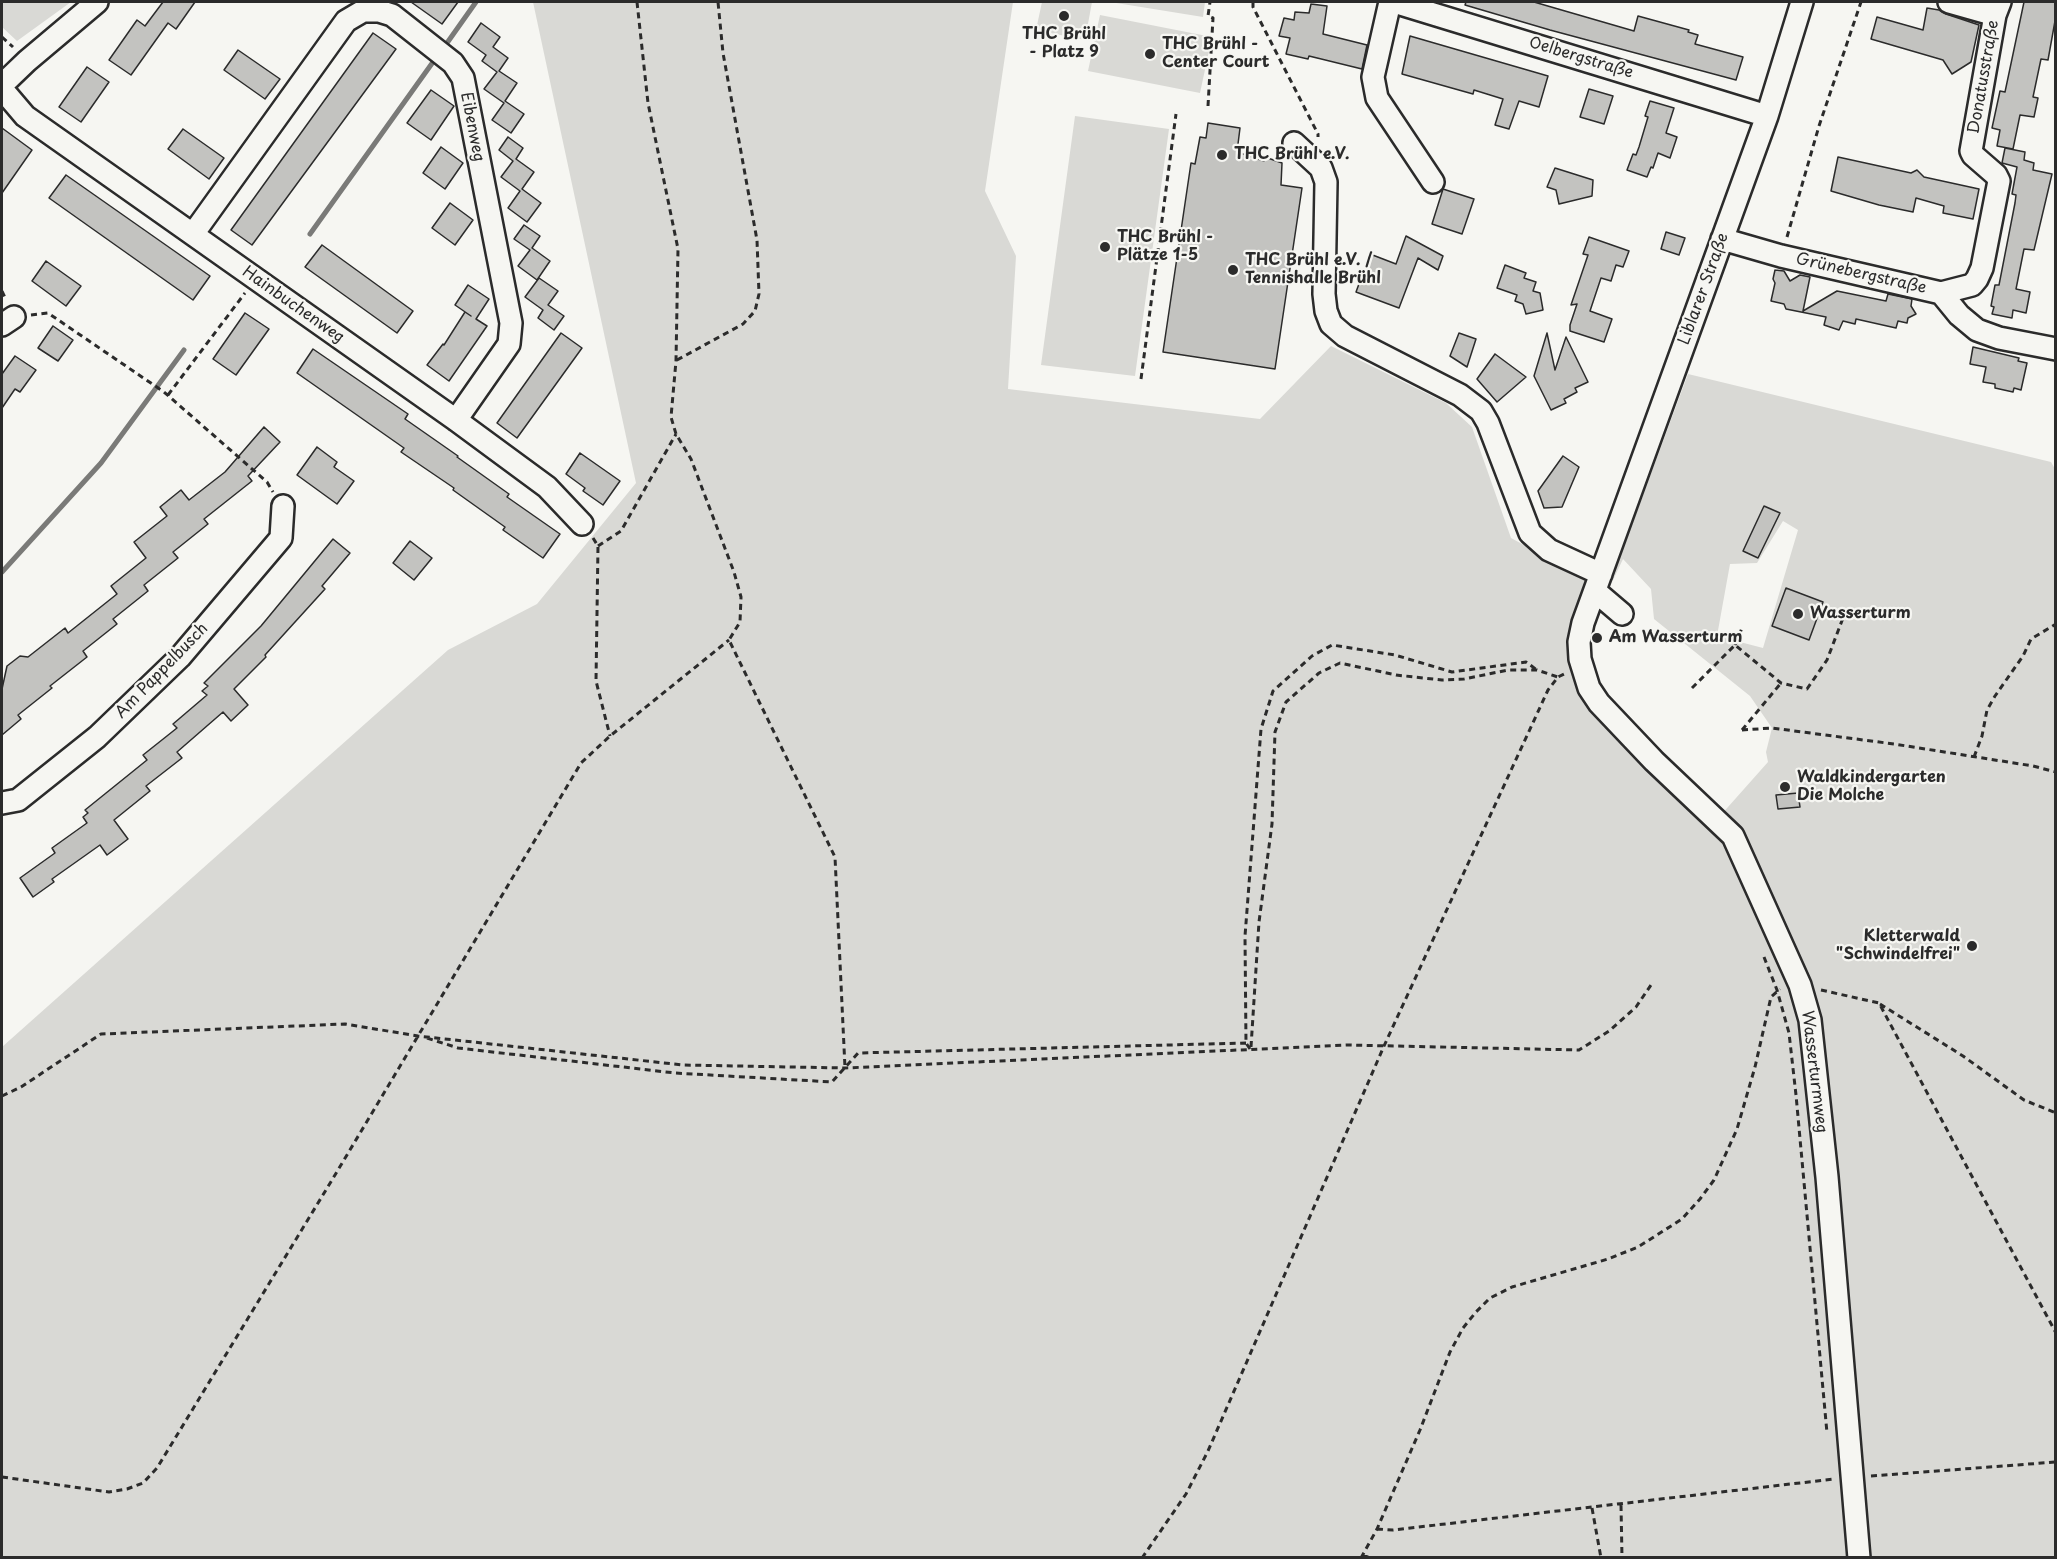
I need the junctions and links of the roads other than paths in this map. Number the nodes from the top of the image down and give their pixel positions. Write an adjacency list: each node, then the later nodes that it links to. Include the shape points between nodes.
1 (97, 2): 6 (street)
2 (1392, 2): 7 (street, Oelbergstraße); 9 (street, via 1373,77 1377,98)
3 (1802, 2): 7 (street, Liblarer Straße)
4 (1948, 2): 5 (street)
5 (1998, 8): 12 (street, Donatusstraße, via 1971,151 1999,181 1982,268 1972,285)
6 (2, 87): 10 (street, Hainbuchenweg, via 25,116)
7 (1767, 116): 11 (street, Liblarer Straße)
8 (1294, 143): 17 (street, via 1321,168 1326,182 1324,294 1331,324 1345,336 1460,395 1481,411 1530,533)
9 (1433, 182)
10 (193, 234): 14 (street, Hainbuchenweg); 14 (street, Eibenweg, via 346,21 363,11 392,15 453,63 463,78 511,324 509,344)
11 (1722, 239): 12 (street, Grünebergstraße); 17 (street, Liblarer Straße)
12 (1941, 293): 13 (street, Grünebergstraße, via 1977,330)
13 (2055, 349)
14 (456, 420): 16 (street, Hainbuchenweg, via 547,487)
15 (283, 506): 19 (street, Am Pappelbusch, via 281,538 180,657 97,736 18,800)
16 (585, 529)
17 (1598, 582): 18 (street); 20 (street, Wasserturmweg, via 1579,642 1589,688 1654,761 1733,836 1800,985 1810,1020)
18 (1622, 614)
19 (2, 803)
20 (1859, 1557)

